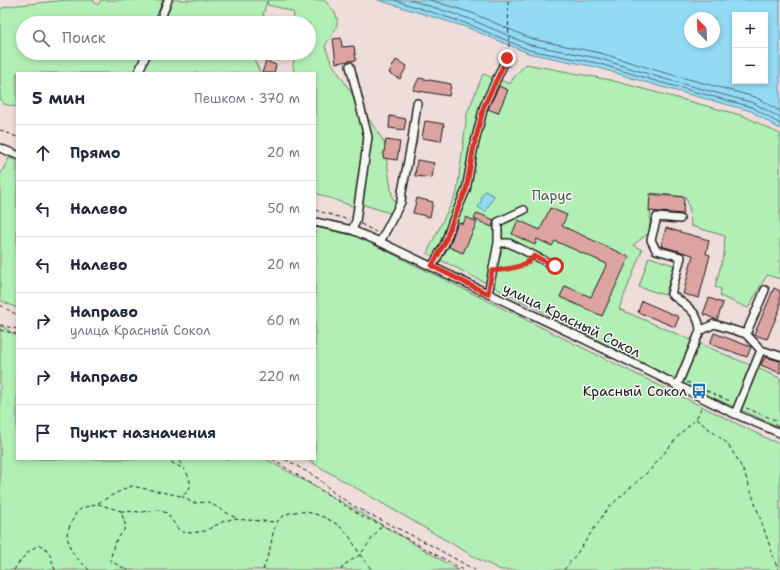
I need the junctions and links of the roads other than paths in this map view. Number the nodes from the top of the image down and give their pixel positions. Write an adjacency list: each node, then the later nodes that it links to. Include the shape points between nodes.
1 (168, 0): 2 (street)
2 (162, 16)
3 (508, 55): 16 (street, via 484,106 466,190 445,242)
4 (144, 60): 6 (street)
5 (350, 66): 13 (street, via 368,137 356,221)
6 (138, 72)
7 (417, 103): 14 (street, via 402,202)
8 (0, 148): 9 (street)
9 (16, 155)
10 (524, 210): 15 (street, via 498,222)
11 (680, 219): 20 (street, via 657,217 651,240 656,250 681,257 671,294 696,314 700,322)
12 (316, 222): 13 (street, улица Красный Сокол)
13 (352, 230): 14 (street, улица Красный Сокол)
14 (380, 242): 16 (street, улица Красный Сокол)
15 (498, 243): 17 (street, via 509,244); 19 (street)
16 (432, 266): 19 (street, улица Красный Сокол)
17 (555, 266)
18 (765, 290): 21 (street)
19 (488, 294): 24 (street, улица Красный Сокол)
20 (700, 331): 21 (street, via 714,324); 24 (street)
21 (746, 334): 22 (street)
22 (761, 350): 23 (street); 25 (street)
23 (780, 356)
24 (677, 386): 25 (street, улица Красный Сокол)
25 (735, 414): 26 (street, улица Красный Сокол)
26 (780, 433)

